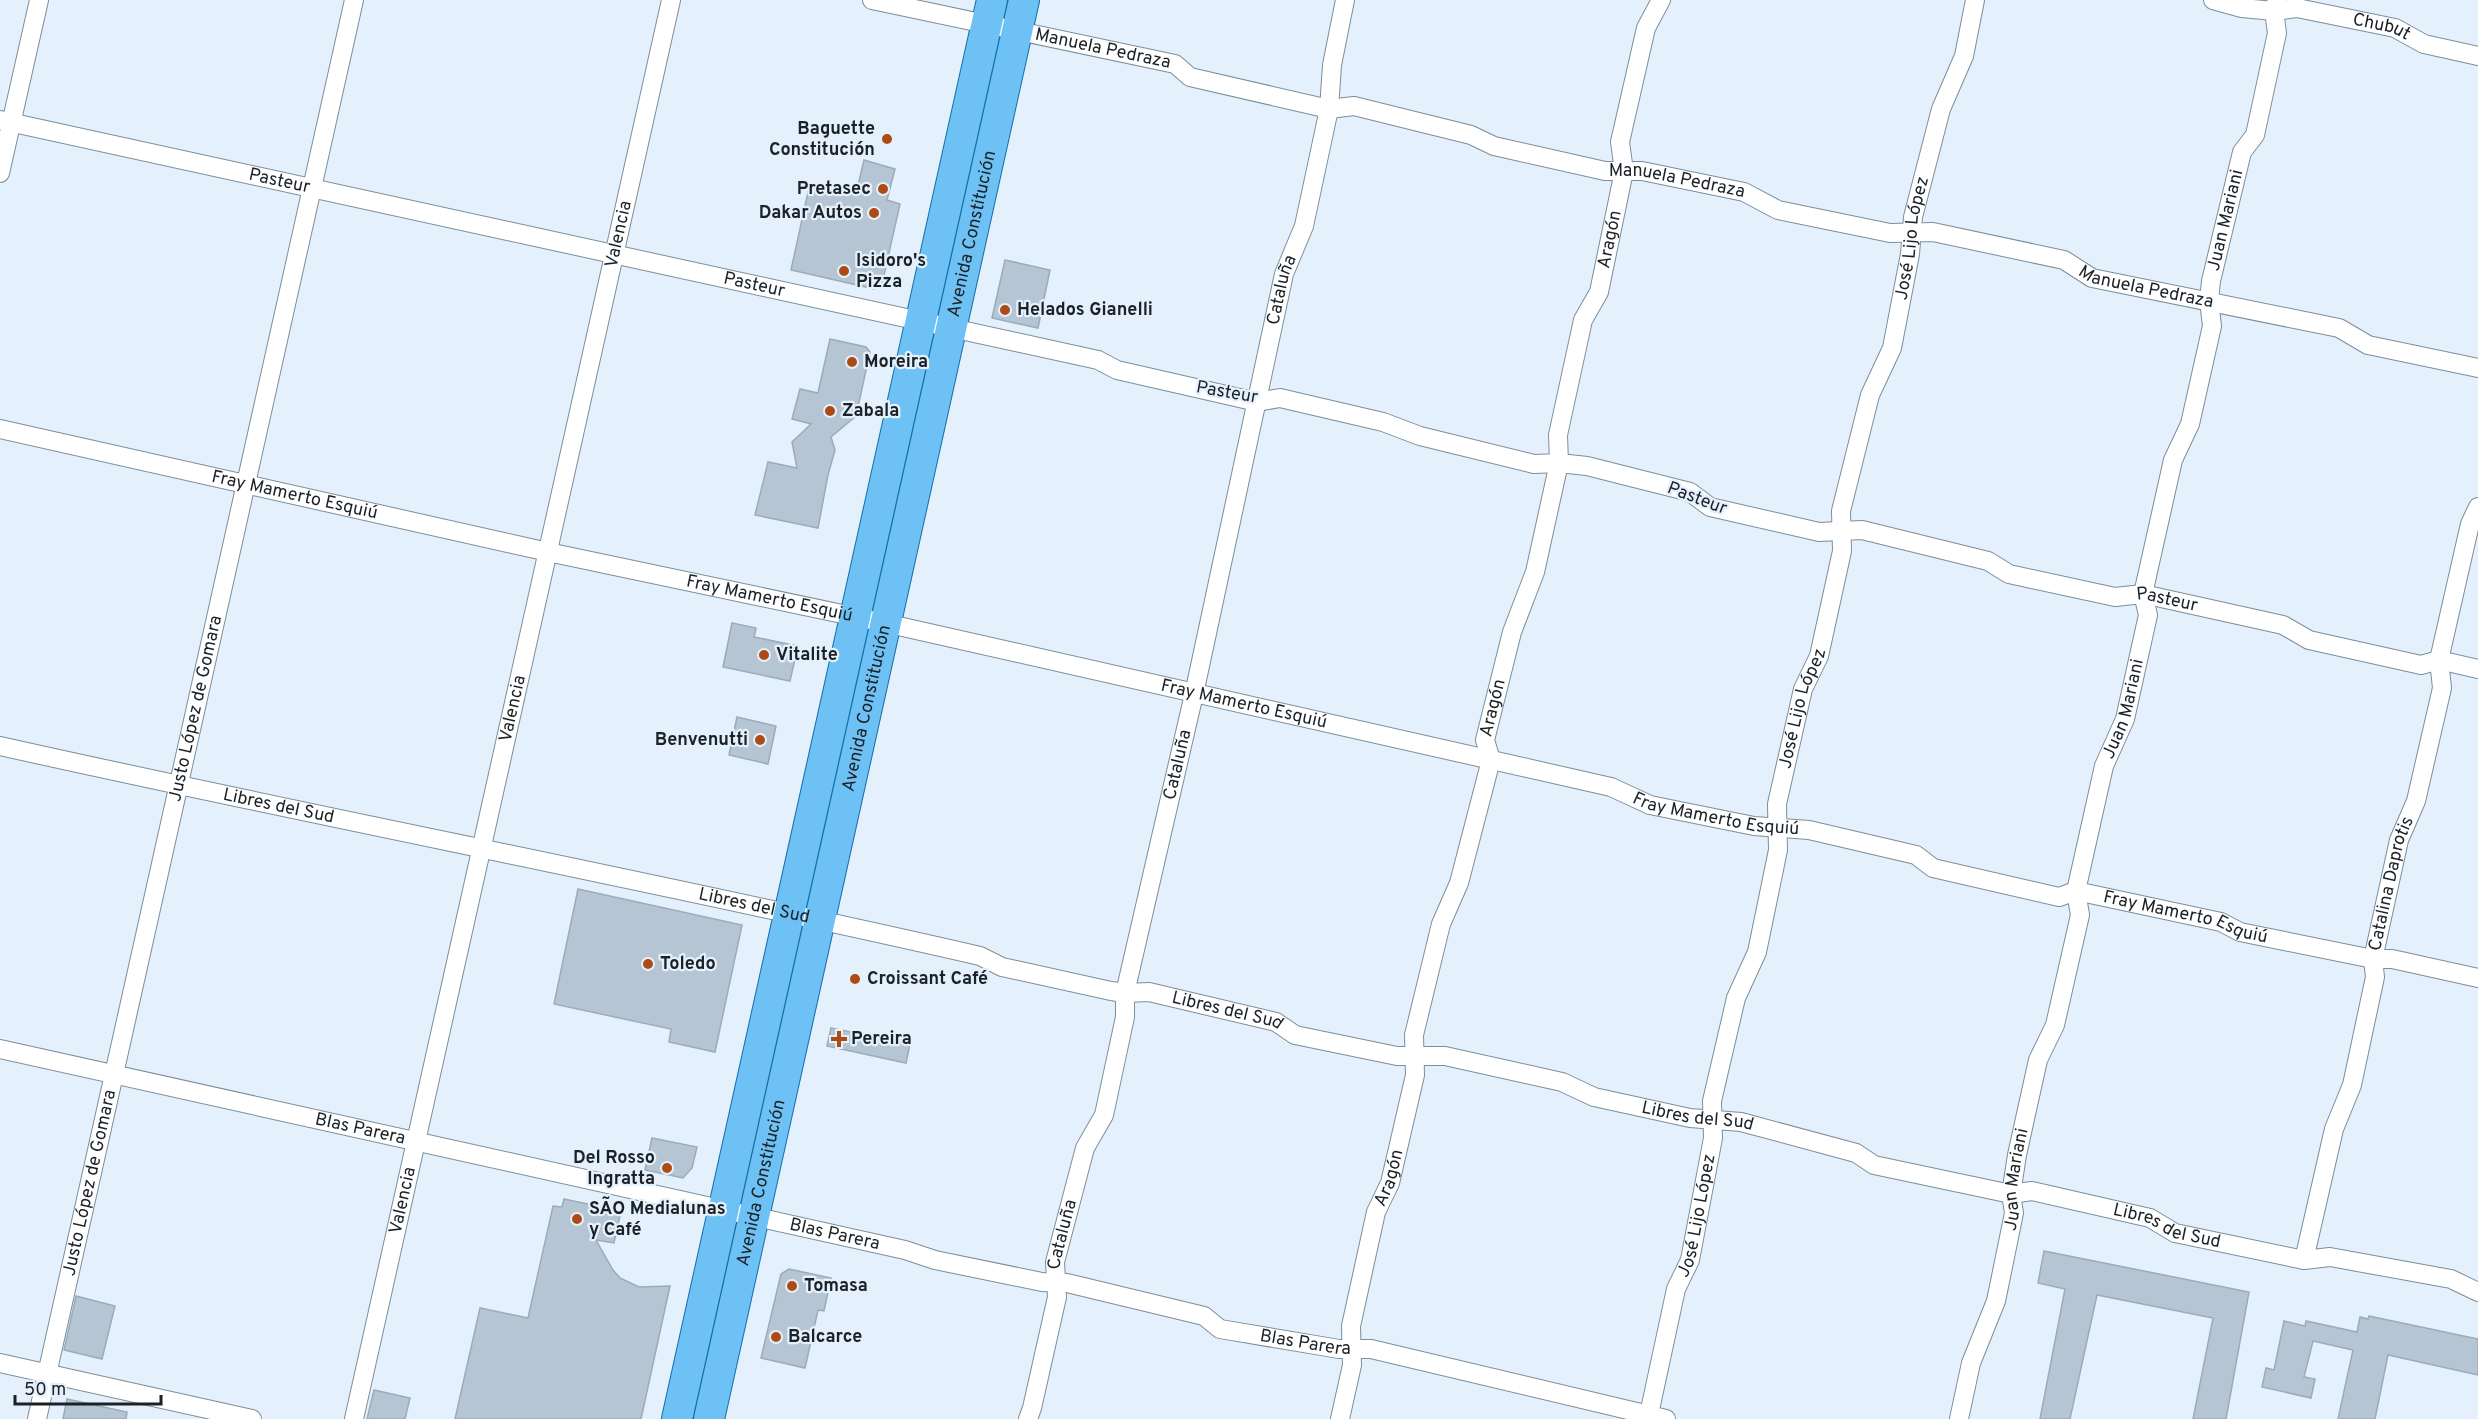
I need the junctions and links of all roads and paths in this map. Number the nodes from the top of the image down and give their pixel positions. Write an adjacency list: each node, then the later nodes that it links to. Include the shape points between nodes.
1 (39, 0): 15 (street)
2 (354, 0): 18 (street, Justo López de Gomara)
3 (671, 0): 20 (street, Valencia)
4 (872, 0): 11 (street, Manuela Pedraza)
5 (1024, 0): 12 (main road, Avenida Constitución)
6 (1345, 0): 14 (street, Cataluña, via 1332,65)
7 (1661, 0): 16 (street, Aragón, via 1646,28 1620,142)
8 (1975, 0): 19 (street, José Lijo López, via 1964,56 1941,109)
9 (2213, 0): 10 (street, Chubut, via 2242,8)
10 (2276, 6): 13 (street, Chubut, via 2395,28 2424,44); 21 (street, Juan Mariani, via 2277,33 2255,135 2242,152)
11 (990, 12): 12 (street, Manuela Pedraza); 22 (main road, Avenida Constitución)
12 (1017, 30): 14 (street, Manuela Pedraza, via 1175,64 1190,77); 23 (main road, Avenida Constitución)
13 (2478, 56)
14 (1329, 109): 16 (street, Manuela Pedraza, via 1354,106 1471,135 1494,146 1605,171); 25 (street, Cataluña, via 1304,226 1284,274)
15 (6, 121): 17 (street); 18 (street, Pasteur)
16 (1624, 171): 19 (street, Manuela Pedraza, via 1642,171 1744,192 1778,210 1890,233); 27 (street, Aragón, via 1599,292 1583,320 1558,435)
17 (0, 173)
18 (312, 188): 20 (street, Pasteur); 28 (street, Justo López de Gomara)
19 (1912, 233): 21 (street, Manuela Pedraza, via 1934,232 2064,260 2092,278); 30 (street, José Lijo López, via 1892,348 1870,395 1841,512)
20 (614, 255): 22 (street, Pasteur); 31 (street, Valencia)
21 (2209, 300): 24 (street, Manuela Pedraza, via 2339,327 2368,345); 32 (street, Juan Mariani, via 2210,337 2190,424 2173,460)
22 (921, 321): 23 (street, Pasteur); 33 (main road, Avenida Constitución)
23 (951, 328): 25 (street, Pasteur, via 1098,360 1117,370); 34 (main road, Avenida Constitución)
24 (2478, 368)
25 (1257, 402): 27 (street, Pasteur, via 1280,398 1534,464); 37 (street, Cataluña)
26 (0, 429): 28 (street, Fray Mamerto Esquiú)
27 (1559, 463): 30 (street, Pasteur, via 1587,466 1690,492 1710,507 1819,532); 39 (street, Aragón, via 1535,572 1512,632 1485,740)
28 (246, 484): 31 (street, Fray Mamerto Esquiú); 40 (street, Justo López de Gomara)
29 (2478, 507): 35 (street, Catalina Daprotis, via 2470,524)
30 (1841, 531): 32 (street, Pasteur, via 1873,532 1988,561 2009,574 2115,597); 41 (street, José Lijo López, via 1842,550 1819,656 1803,689 1777,804)
31 (548, 552): 33 (street, Fray Mamerto Esquiú); 42 (street, Valencia)
32 (2143, 594): 35 (street, Pasteur, via 2283,625 2309,640 2421,665); 43 (street, Juan Mariani, via 2148,615 2125,719 2104,766)
33 (855, 617): 34 (street, Fray Mamerto Esquiú); 44 (main road, Avenida Constitución)
34 (885, 623): 37 (street, Fray Mamerto Esquiú); 45 (main road, Avenida Constitución)
35 (2439, 660): 36 (street, Pasteur); 46 (street, Catalina Daprotis, via 2442,688 2416,801 2399,840)
36 (2478, 669)
37 (1194, 694): 39 (street, Fray Mamerto Esquiú); 48 (street, Cataluña)
38 (0, 746): 40 (street, Libres del Sud)
39 (1491, 760): 41 (street, Fray Mamerto Esquiú, via 1611,787 1650,805); 50 (street, Aragón, via 1459,883 1441,924 1414,1035)
40 (178, 786): 42 (street, Libres del Sud); 51 (street, Justo López de Gomara)
41 (1777, 827): 43 (street, Fray Mamerto Esquiú, via 1809,830 1916,855 1934,868 2059,897); 52 (street, José Lijo López, via 1778,850 1757,952 1736,998 1712,1101)
42 (482, 849): 44 (street, Libres del Sud); 53 (street, Valencia)
43 (2076, 891): 46 (street, Fray Mamerto Esquiú, via 2221,922 2240,932); 54 (street, Juan Mariani, via 2080,915 2055,1025 2038,1060)
44 (789, 913): 45 (street, Libres del Sud); 55 (main road, Avenida Constitución)
45 (820, 919): 48 (street, Libres del Sud, via 980,956 1002,967); 56 (main road, Avenida Constitución)
46 (2373, 959): 47 (street, Fray Mamerto Esquiú, via 2392,959); 57 (street, Catalina Daprotis, via 2375,977 2352,1085 2334,1129)
47 (2478, 978)
48 (1125, 993): 50 (street, Libres del Sud, via 1149,992 1275,1022 1295,1035 1397,1056); 58 (street, Cataluña, via 1125,1017 1104,1114 1085,1148 1055,1262)
49 (0, 1049): 51 (street, Blas Parera)
50 (1415, 1056): 52 (street, Libres del Sud, via 1445,1056 1562,1082 1594,1097 1690,1118); 60 (street, Aragón, via 1415,1074 1390,1183 1376,1212 1351,1326)
51 (114, 1074): 53 (street, Blas Parera); 62 (street, Justo López de Gomara)
52 (1713, 1119): 54 (street, Libres del Sud, via 1741,1122 1856,1153 1874,1165); 63 (street, José Lijo López, via 1713,1138 1690,1260 1676,1289)
53 (416, 1141): 55 (street, Blas Parera); 66 (street, Valencia)
54 (2011, 1194): 57 (street, Libres del Sud, via 2043,1193 2150,1218 2175,1233); 72 (street, Juan Mariani, via 2014,1213 1996,1301 1971,1363)
55 (723, 1211): 56 (street, Blas Parera); 67 (main road, Avenida Constitución)
56 (753, 1218): 58 (street, Blas Parera, via 935,1260); 68 (main road, Avenida Constitución)
57 (2304, 1260): 59 (street, Libres del Sud, via 2330,1257 2451,1280)
58 (1056, 1282): 60 (street, Blas Parera, via 1204,1316 1220,1329); 69 (street, Cataluña, via 1057,1297)
59 (2478, 1292)
60 (1351, 1349): 63 (street, Blas Parera, via 1371,1349); 70 (street, Aragón, via 1352,1365)
61 (0, 1363): 62 (street)
62 (47, 1374): 64 (street, Justo López de Gomara); 65 (street)
63 (1647, 1417): 71 (street, Blas Parera)
64 (37, 1419)
65 (252, 1419)
66 (354, 1419)
67 (677, 1419)
68 (709, 1419)
69 (1028, 1419)
70 (1340, 1419)
71 (1666, 1419)
72 (1959, 1419)

